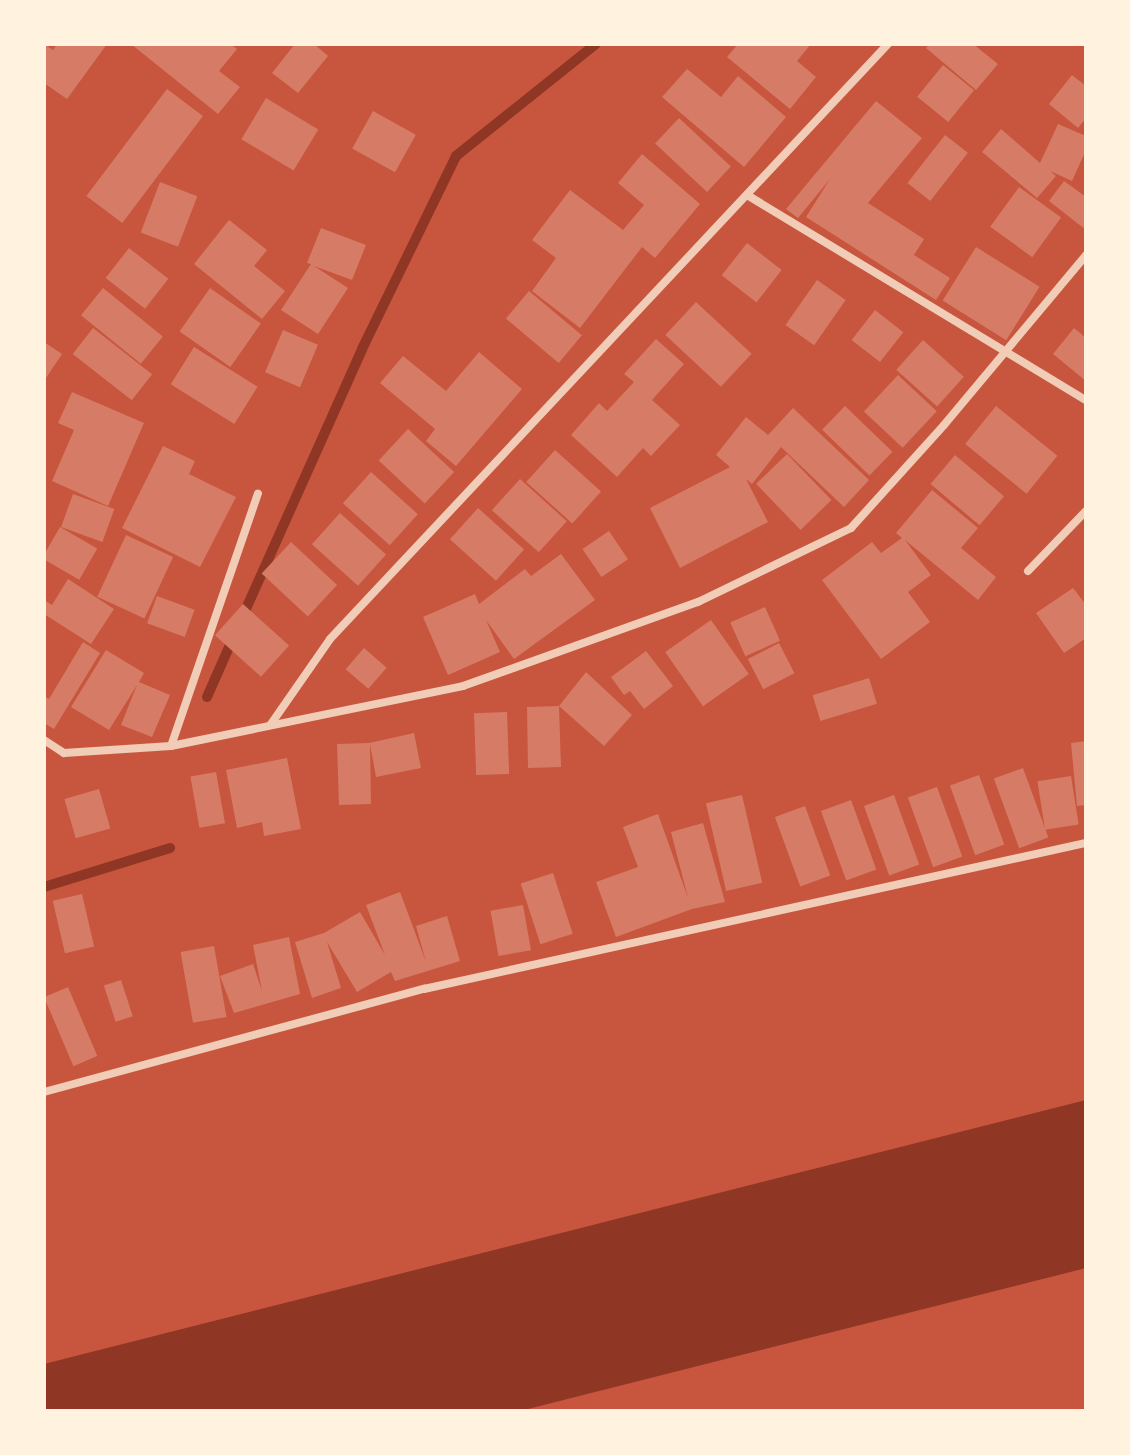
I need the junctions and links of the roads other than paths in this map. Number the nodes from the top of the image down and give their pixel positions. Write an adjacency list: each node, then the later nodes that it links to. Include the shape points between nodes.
1 (888, 44): 2 (street)
2 (747, 195): 4 (street); 9 (street, via 330,639)
3 (1086, 255): 4 (street)
4 (1006, 350): 5 (street); 9 (street, via 851,528 698,602 463,686)
5 (1086, 400)
6 (258, 494): 11 (street)
7 (1086, 511): 8 (street)
8 (1028, 571)
9 (271, 725): 11 (street)
10 (44, 740): 11 (street, via 64,753)
11 (171, 746)
12 (1086, 843): 13 (street, via 424,989)
13 (44, 1092)

